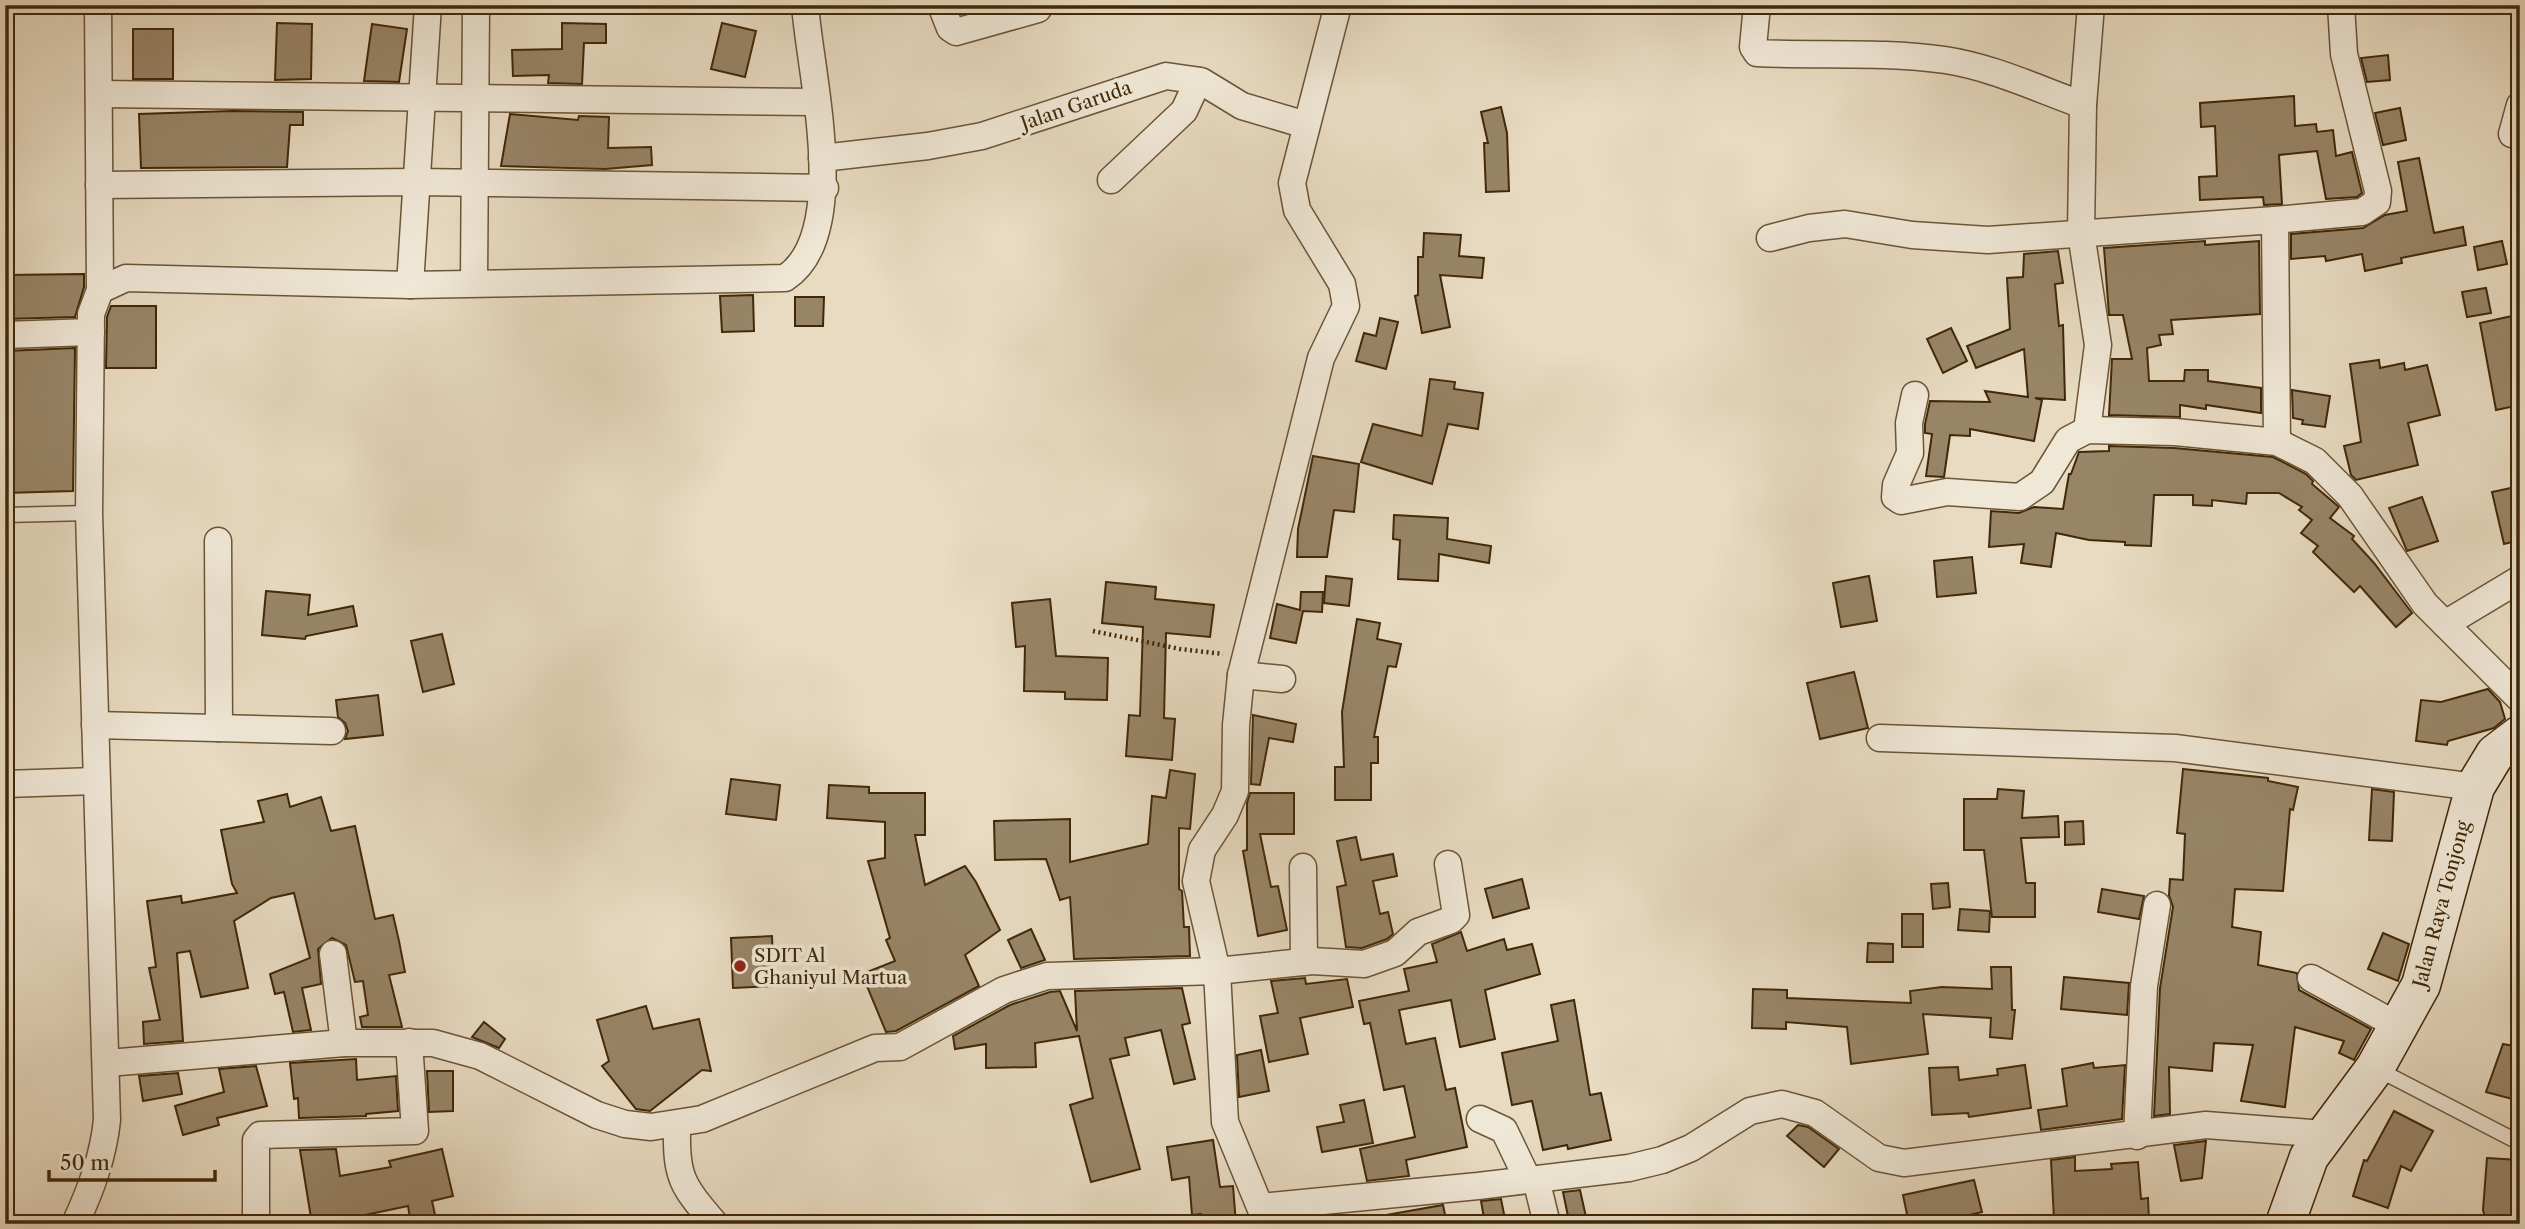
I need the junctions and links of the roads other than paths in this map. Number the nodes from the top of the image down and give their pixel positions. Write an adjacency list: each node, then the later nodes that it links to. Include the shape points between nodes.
1 (98, 5): 12 (street)
2 (428, 5): 13 (street)
3 (476, 5): 14 (street)
4 (805, 5): 15 (street)
5 (941, 5): 10 (street, via 956,32)
6 (1338, 5): 18 (street)
7 (1757, 5): 16 (street, via 1753,47 1757,52 1947,60)
8 (2091, 5): 16 (street)
9 (2341, 5): 26 (street, via 2344,54 2377,202 2362,212)
10 (1038, 9)
11 (1198, 80): 18 (street, via 1242,106); 20 (street, Jalan Garuda, via 1166,76 982,136); 21 (street, via 1184,111)
12 (99, 94): 13 (street); 24 (street)
13 (422, 97): 14 (street); 22 (street)
14 (475, 98): 15 (street); 23 (street)
15 (815, 102): 20 (street)
16 (2083, 105): 27 (street)
17 (2520, 105): 19 (street)
18 (1306, 125): 42 (street, via 1292,196 1304,225 1342,284 1346,306 1321,358)
19 (2512, 134)
20 (822, 158): 25 (street)
21 (1111, 180)
22 (417, 182): 23 (street); 24 (street); 30 (street)
23 (474, 183): 25 (street); 29 (street)
24 (100, 185): 31 (street)
25 (824, 188): 29 (street, via 811,247 800,268 785,278)
26 (2275, 220): 27 (street); 36 (street)
27 (2081, 233): 28 (street, via 1965,240 1844,223); 35 (street, via 2098,345)
28 (1770, 238)
29 (474, 282): 30 (street)
30 (410, 285): 31 (street, via 126,278)
31 (100, 290): 32 (street, via 91,314)
32 (91, 332): 33 (street); 37 (street)
33 (5, 335)
34 (1915, 395): 35 (street, via 1909,423 1910,453 1896,485 1895,497 1901,501 1947,492 2020,497 2042,482 2068,440)
35 (2088, 430): 36 (street, via 2175,432)
36 (2277, 442): 41 (street, via 2315,461 2350,496 2389,556)
37 (89, 513): 38 (lane); 45 (street)
38 (5, 515)
39 (218, 541): 46 (street)
40 (2520, 579): 41 (street)
41 (2445, 624): 44 (street)
42 (1244, 666): 43 (street); 58 (street, via 1236,725 1235,791 1202,850 1196,881)
43 (1282, 679)
44 (2520, 699)
45 (95, 725): 46 (street); 50 (street)
46 (219, 728): 47 (street)
47 (332, 731)
48 (2520, 736): 52 (main road, Jalan Raya Tonjong, via 2496,754)
49 (1880, 738): 52 (street, via 2175,748)
50 (96, 781): 51 (street); 63 (street)
51 (5, 784)
52 (2475, 787): 60 (main road, Jalan Raya Tonjong, via 2421,985)
53 (1448, 864): 57 (street, via 1457,909 1451,920 1418,932 1395,953 1374,962)
54 (1303, 867): 57 (street)
55 (2157, 905): 68 (street, via 2144,986)
56 (333, 954): 62 (street)
57 (1304, 962): 58 (street)
58 (1217, 971): 66 (street, via 1047,976 1027,981 900,1046 875,1048 702,1119); 71 (street, via 1221,1102)
59 (2311, 978): 60 (street)
60 (2400, 1027): 64 (main road, Jalan Raya Tonjong)
61 (409, 1042): 62 (street); 66 (street, via 433,1043 480,1056 597,1115 625,1124); 73 (street, via 415,1131 260,1135 256,1140)
62 (344, 1043): 63 (street)
63 (108, 1063): 72 (street, via 104,1150)
64 (2375, 1068): 67 (main road, Jalan Raya Tonjong); 69 (lane)
65 (1480, 1119): 70 (street, via 1504,1130)
66 (677, 1124): 74 (street, via 681,1181)
67 (2325, 1134): 68 (street, via 2222,1124); 76 (main road, Jalan Raya Tonjong, via 2309,1157)
68 (2137, 1136): 70 (street, via 1891,1163 1815,1113 1782,1104 1750,1111 1661,1160)
69 (2520, 1143)
70 (1532, 1180): 71 (street); 75 (street)
71 (1264, 1215)
72 (75, 1224)
73 (257, 1224)
74 (715, 1224)
75 (1546, 1224)
76 (2285, 1224)

